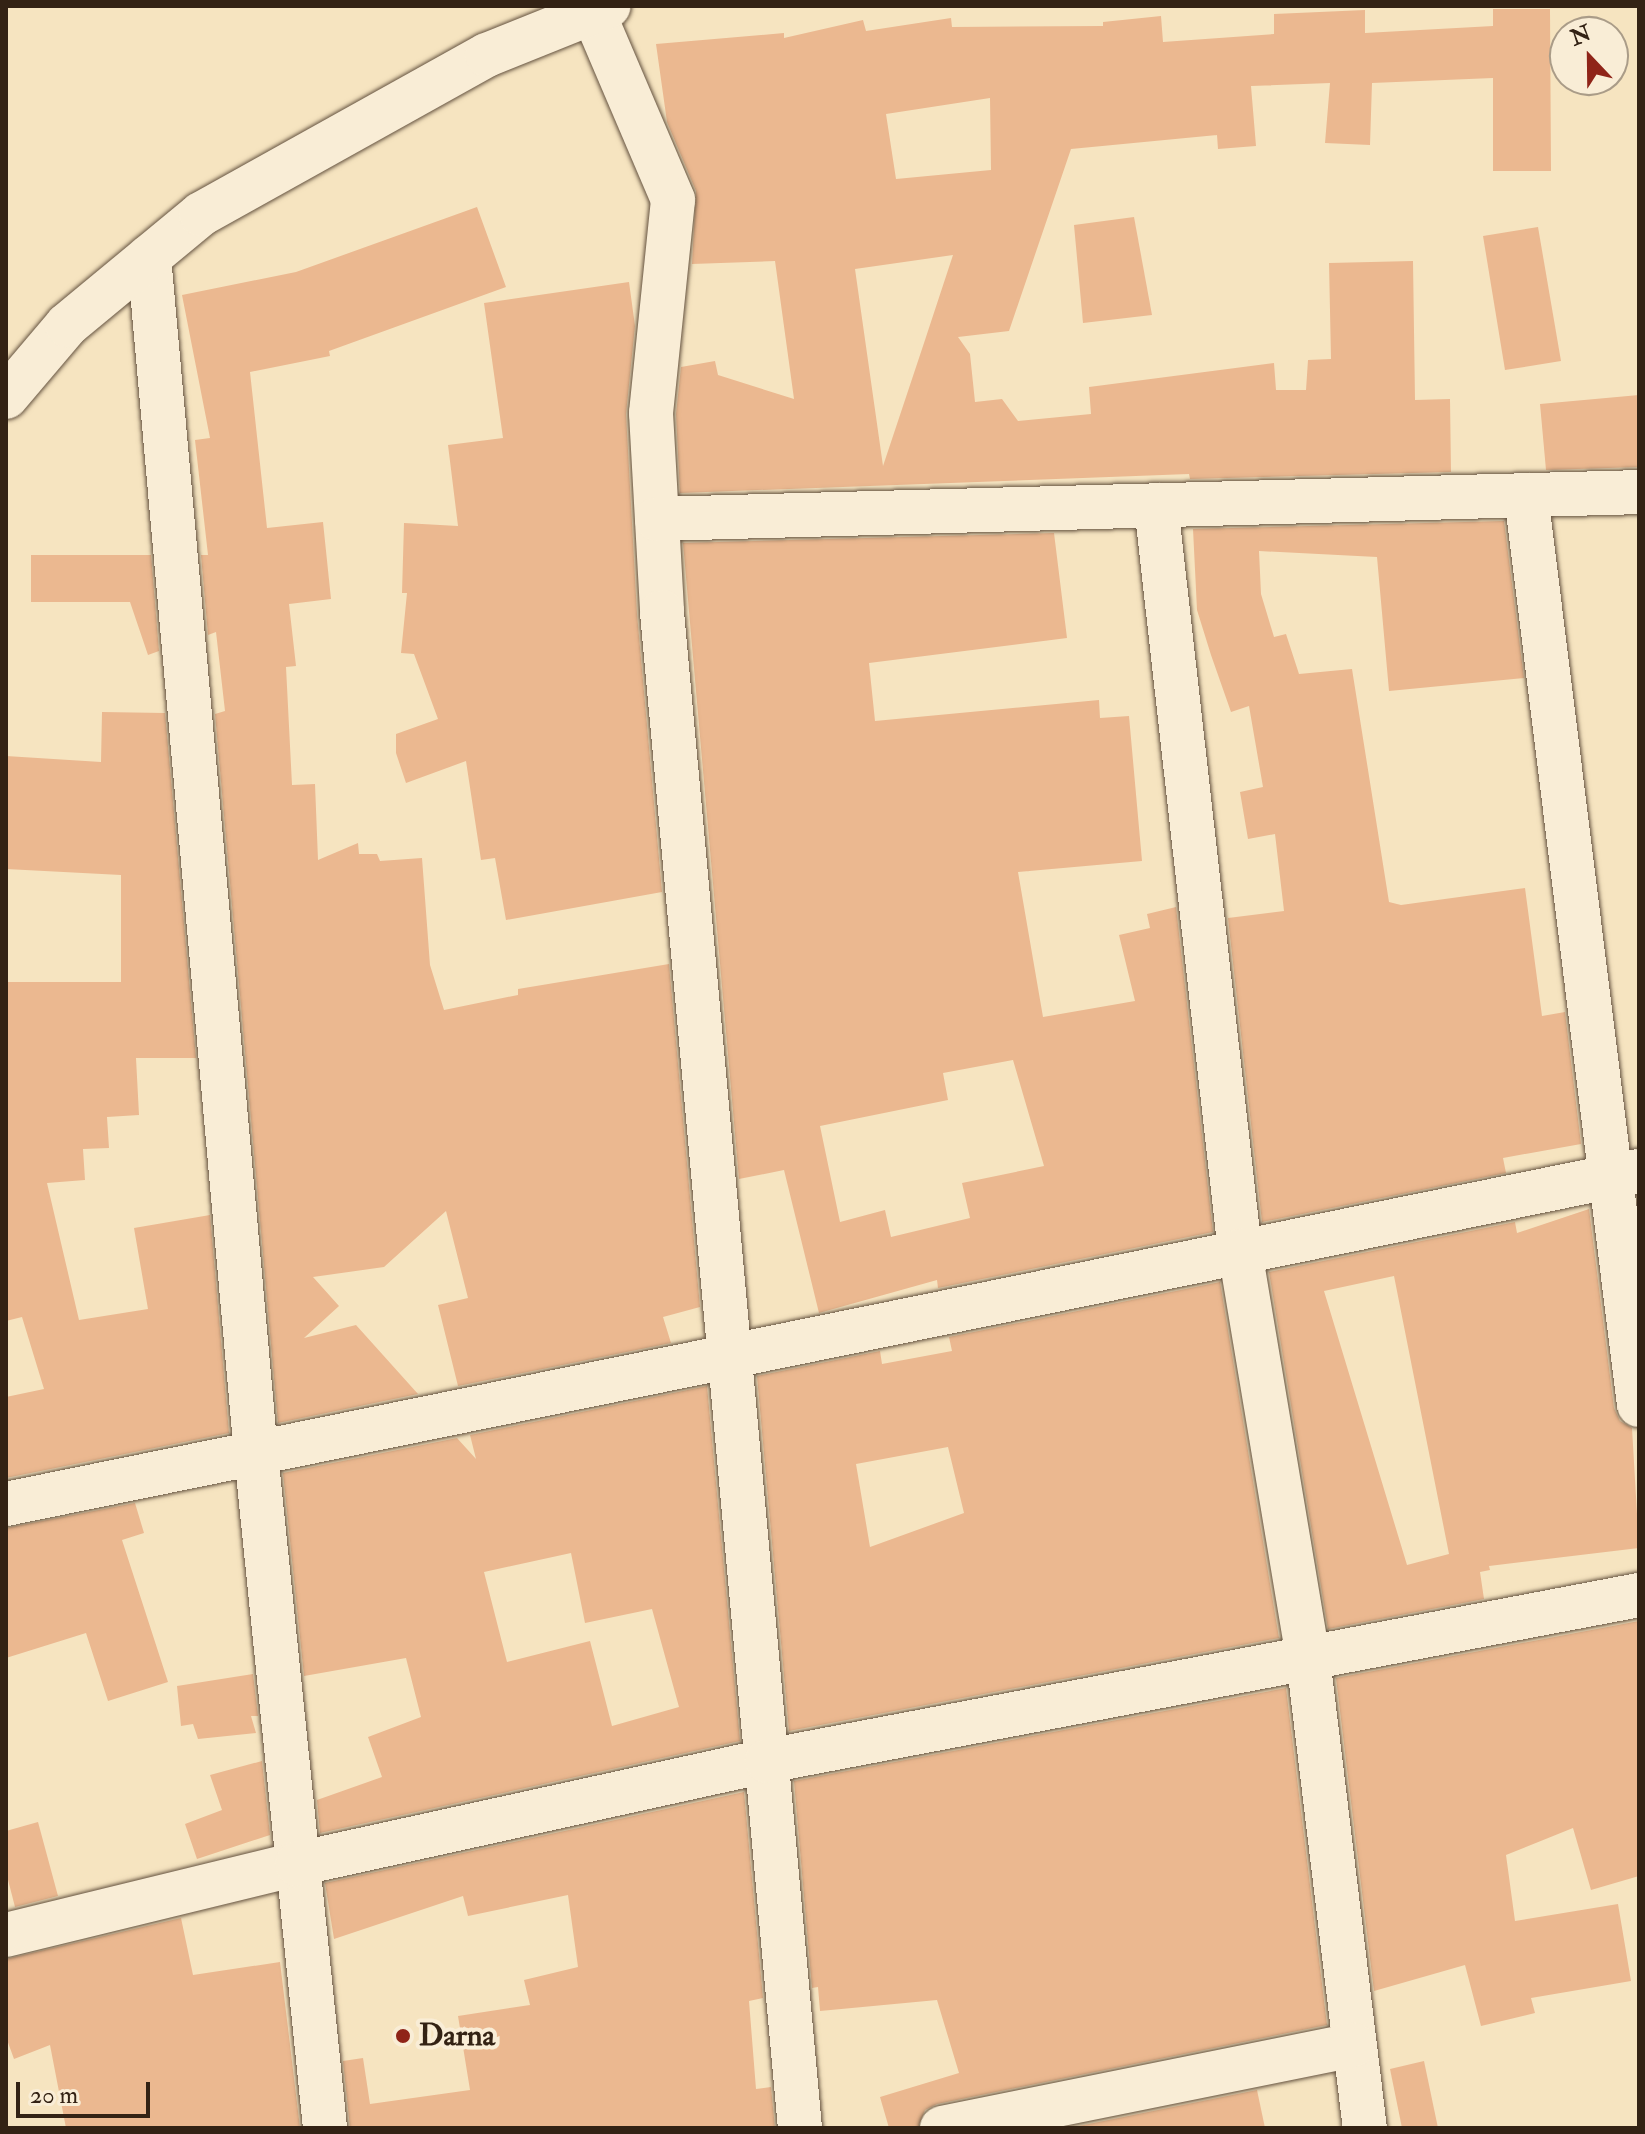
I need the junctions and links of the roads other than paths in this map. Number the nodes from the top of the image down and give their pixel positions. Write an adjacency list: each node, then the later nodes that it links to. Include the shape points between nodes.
1 (601, 9): 2 (street, via 473,63 201,214); 7 (street, via 673,200 651,413)
2 (149, 257): 3 (street, via 67,325); 12 (street)
3 (6, 397)
4 (1639, 492): 5 (street)
5 (1526, 495): 6 (street); 8 (street)
6 (1156, 505): 7 (street); 9 (street)
7 (657, 519): 10 (street)
8 (1626, 1174): 9 (street); 11 (street)
9 (1240, 1251): 10 (street); 15 (street)
10 (727, 1355): 12 (street); 16 (street)
11 (1639, 1405)
12 (256, 1454): 13 (street); 17 (street)
13 (6, 1504)
14 (1639, 1595): 15 (street)
15 (1308, 1658): 16 (street); 19 (street)
16 (767, 1761): 17 (street); 21 (street)
17 (297, 1864): 18 (street); 20 (street)
18 (6, 1935)
19 (1354, 2045): 22 (street); 23 (street)
20 (325, 2128)
21 (800, 2128)
22 (942, 2128)
23 (1365, 2128)

